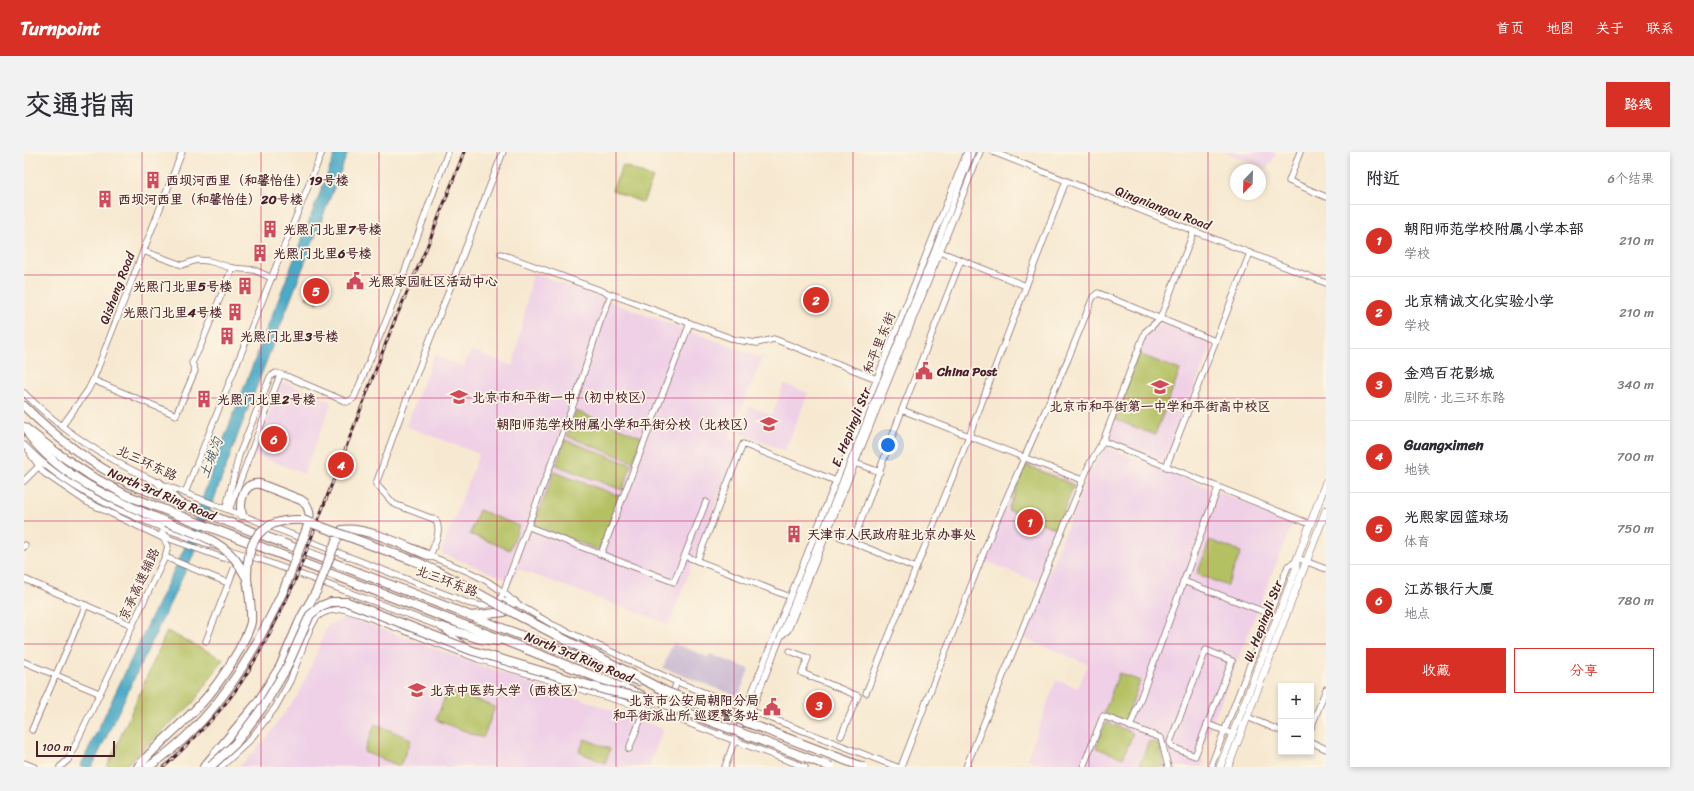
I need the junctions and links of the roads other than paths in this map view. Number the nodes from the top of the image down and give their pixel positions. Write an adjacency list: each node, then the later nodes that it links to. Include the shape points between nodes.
1 (182, 152): 13 (street, Qisheng Road)
2 (322, 152): 19 (street)
3 (448, 152): 26 (street, via 391,309 354,398 348,402)
4 (503, 152): 60 (street, via 376,484 394,504 436,520 439,532)
5 (967, 152): 27 (street, 和平里东街)
6 (972, 152): 14 (street, E. Hepingli Str)
7 (980, 152): 14 (street)
8 (993, 152): 10 (street, Qingniangou Road)
9 (1300, 152): 11 (street, via 1289,181)
10 (1066, 181): 12 (street, Qingniangou Road); 21 (street)
11 (1326, 197)
12 (1194, 231): 15 (street, Qingniangou Road); 23 (street)
13 (143, 251): 18 (street, via 182,265 197,260); 28 (street, Qisheng Road)
14 (937, 251): 17 (street); 38 (street); 83 (street, E. Hepingli Str)
15 (1250, 253): 20 (street, Qingniangou Road); 25 (street)
16 (501, 254): 22 (street)
17 (961, 260): 21 (street); 31 (street)
18 (232, 268): 19 (street, via 254,270); 28 (street, via 192,363 195,371 176,415)
19 (272, 278): 48 (street)
20 (1326, 283)
21 (1026, 286): 34 (street)
22 (611, 294): 24 (street); 56 (street)
23 (1160, 319): 25 (street); 35 (street, via 1145,332); 37 (street, via 1098,294 1093,297)
24 (690, 323): 27 (street, via 736,340 757,344 774,339); 59 (street)
25 (1215, 341): 40 (street)
26 (280, 375): 51 (street); 51 (street, via 276,373 270,377 239,455)
27 (877, 379): 44 (street, 和平里东街)
28 (93, 380): 32 (street, Qisheng Road)
29 (24, 393): 32 (street, 北三环东路)
30 (24, 406): 49 (highway, North 3rd Ring Road, via 76,452 100,468 130,484)
31 (902, 410): 34 (street); 41 (street)
32 (62, 426): 46 (street, 北三环东路, via 127,469)
33 (24, 428): 71 (highway, bridge, via 41,451 78,478 118,501 209,538 235,559); 85 (highway, North 3rd Ring Road, via 91,476 126,495)
34 (969, 436): 37 (street); 68 (street)
35 (1103, 441): 40 (street); 42 (street)
36 (25, 446): 39 (street, 京承高速辅路); 54 (street, via 47,467 78,488)
37 (1024, 457): 42 (street); 125 (street, via 992,531)
38 (855, 463): 41 (street); 57 (street)
39 (39, 466): 43 (street); 63 (street, 京承高速辅路, via 44,473 87,502 163,538 168,546)
40 (1166, 467): 47 (street)
41 (880, 472): 58 (street)
42 (1082, 480): 126 (street)
43 (24, 481)
44 (836, 481): 66 (street, via 743,444); 98 (street, E. Hepingli Str)
45 (1326, 482): 55 (main road, W. Hepingli Str)
46 (159, 483): 48 (street, 北三环东路); 49 (highway)
47 (1218, 488): 55 (street); 72 (street)
48 (188, 494): 51 (street, 北三环东路)
49 (179, 502): 79 (highway, North 3rd Ring Road)
50 (706, 502): 61 (street)
51 (225, 508): 53 (street, 北三环东路)
52 (1326, 510): 67 (main road, W. Hepingli Str)
53 (242, 515): 76 (street, 北三环东路, via 468,603 482,606); 117 (highway, bridge, via 240,508 245,491 254,483 306,503 310,521 285,587 268,624 248,658 216,706 169,753)
54 (140, 520): 62 (street, via 170,539 202,551 223,558); 64 (street, via 205,544)
55 (1310, 524): 65 (main road, W. Hepingli Str)
56 (529, 527): 59 (street); 74 (street)
57 (828, 532): 58 (street); 83 (street, via 788,630)
58 (853, 542): 68 (street)
59 (601, 554): 61 (street, via 674,582)
60 (430, 556): 74 (street, via 480,576); 118 (highway, bridge, via 370,533 352,529 342,530 280,667 258,702)
61 (685, 556): 66 (street)
62 (244, 557): 64 (street); 73 (street, via 234,568)
63 (166, 558): 73 (street); 81 (street, 京承高速辅路)
64 (262, 560): 82 (street)
65 (1297, 560): 67 (street); 80 (main road, W. Hepingli Str); 129 (street, via 1288,566)
66 (697, 561): 75 (street)
67 (1306, 561): 69 (street); 100 (main road, W. Hepingli Str)
68 (916, 568): 93 (street)
69 (1326, 569)
70 (24, 579): 78 (street)
71 (248, 579): 92 (highway, bridge, via 247,562 256,536 275,522 287,519 303,520 417,562 445,575); 116 (highway, via 251,623 233,660 209,695)
72 (1183, 581): 80 (street); 103 (street)
73 (228, 583): 84 (street)
74 (503, 591): 76 (street); 77 (street)
75 (785, 595)
76 (500, 601): 77 (street, 北三环东路)
77 (514, 602): 79 (highway, via 504,612); 90 (street, 北三环东路, via 553,625)
78 (86, 605): 81 (street); 89 (street)
79 (470, 616): 92 (highway, North 3rd Ring Road)
80 (1278, 617): 106 (main road, W. Hepingli Str)
81 (132, 625): 94 (street, 京承高速辅路)
82 (442, 627): 85 (highway, via 480,639); 87 (street)
83 (780, 636): 98 (street, E. Hepingli Str)
84 (206, 642)
85 (508, 642): 95 (highway, North 3rd Ring Road)
86 (790, 651): 108 (street, via 808,658 802,673 858,696)
87 (478, 659): 97 (street); 119 (street, via 351,611 336,609 321,614 309,631 295,669 275,708 249,741)
88 (24, 662): 89 (street)
89 (55, 675): 94 (street); 104 (street)
90 (677, 682): 96 (street, 北三环东路); 99 (street)
91 (1326, 689): 101 (street)
92 (667, 692): 123 (highway, bridge)
93 (866, 692)
94 (99, 693): 115 (street, 京承高速辅路, via 68,760)
95 (654, 700): 118 (highway, bridge, via 606,690 473,651 347,602 331,602 320,606 310,615 286,669 265,704 235,744); 122 (highway, North 3rd Ring Road, bridge)
96 (732, 703): 98 (street, 北三环东路); 107 (street)
97 (645, 708): 99 (street); 111 (street)
98 (748, 710): 109 (street); 124 (street, 北三环东路)
99 (664, 714): 107 (street)
100 (1247, 717): 105 (street); 131 (main road, W. Hepingli Str)
101 (1314, 720)
102 (1208, 724): 102 (street, via 1195,756 1172,747 1170,742 1206,650 1232,661); 106 (street)
103 (1130, 727): 127 (street, via 1103,716); 128 (street, via 1160,738)
104 (32, 730)
105 (1278, 730)
106 (1233, 734): 130 (main road, W. Hepingli Str)
107 (720, 735): 109 (street)
108 (841, 736)
109 (736, 740): 120 (street); 121 (street)
110 (1314, 743): 112 (street)
111 (628, 749)
112 (1326, 749)
113 (24, 763): 114 (street)
114 (34, 767)
115 (60, 767)
116 (138, 767)
117 (148, 767)
118 (208, 767)
119 (221, 767)
120 (725, 767)
121 (805, 767)
122 (831, 767)
123 (863, 767)
124 (898, 767)
125 (901, 767)
126 (966, 767)
127 (1083, 767)
128 (1168, 767)
129 (1212, 767)
130 (1220, 767)
131 (1228, 767)

